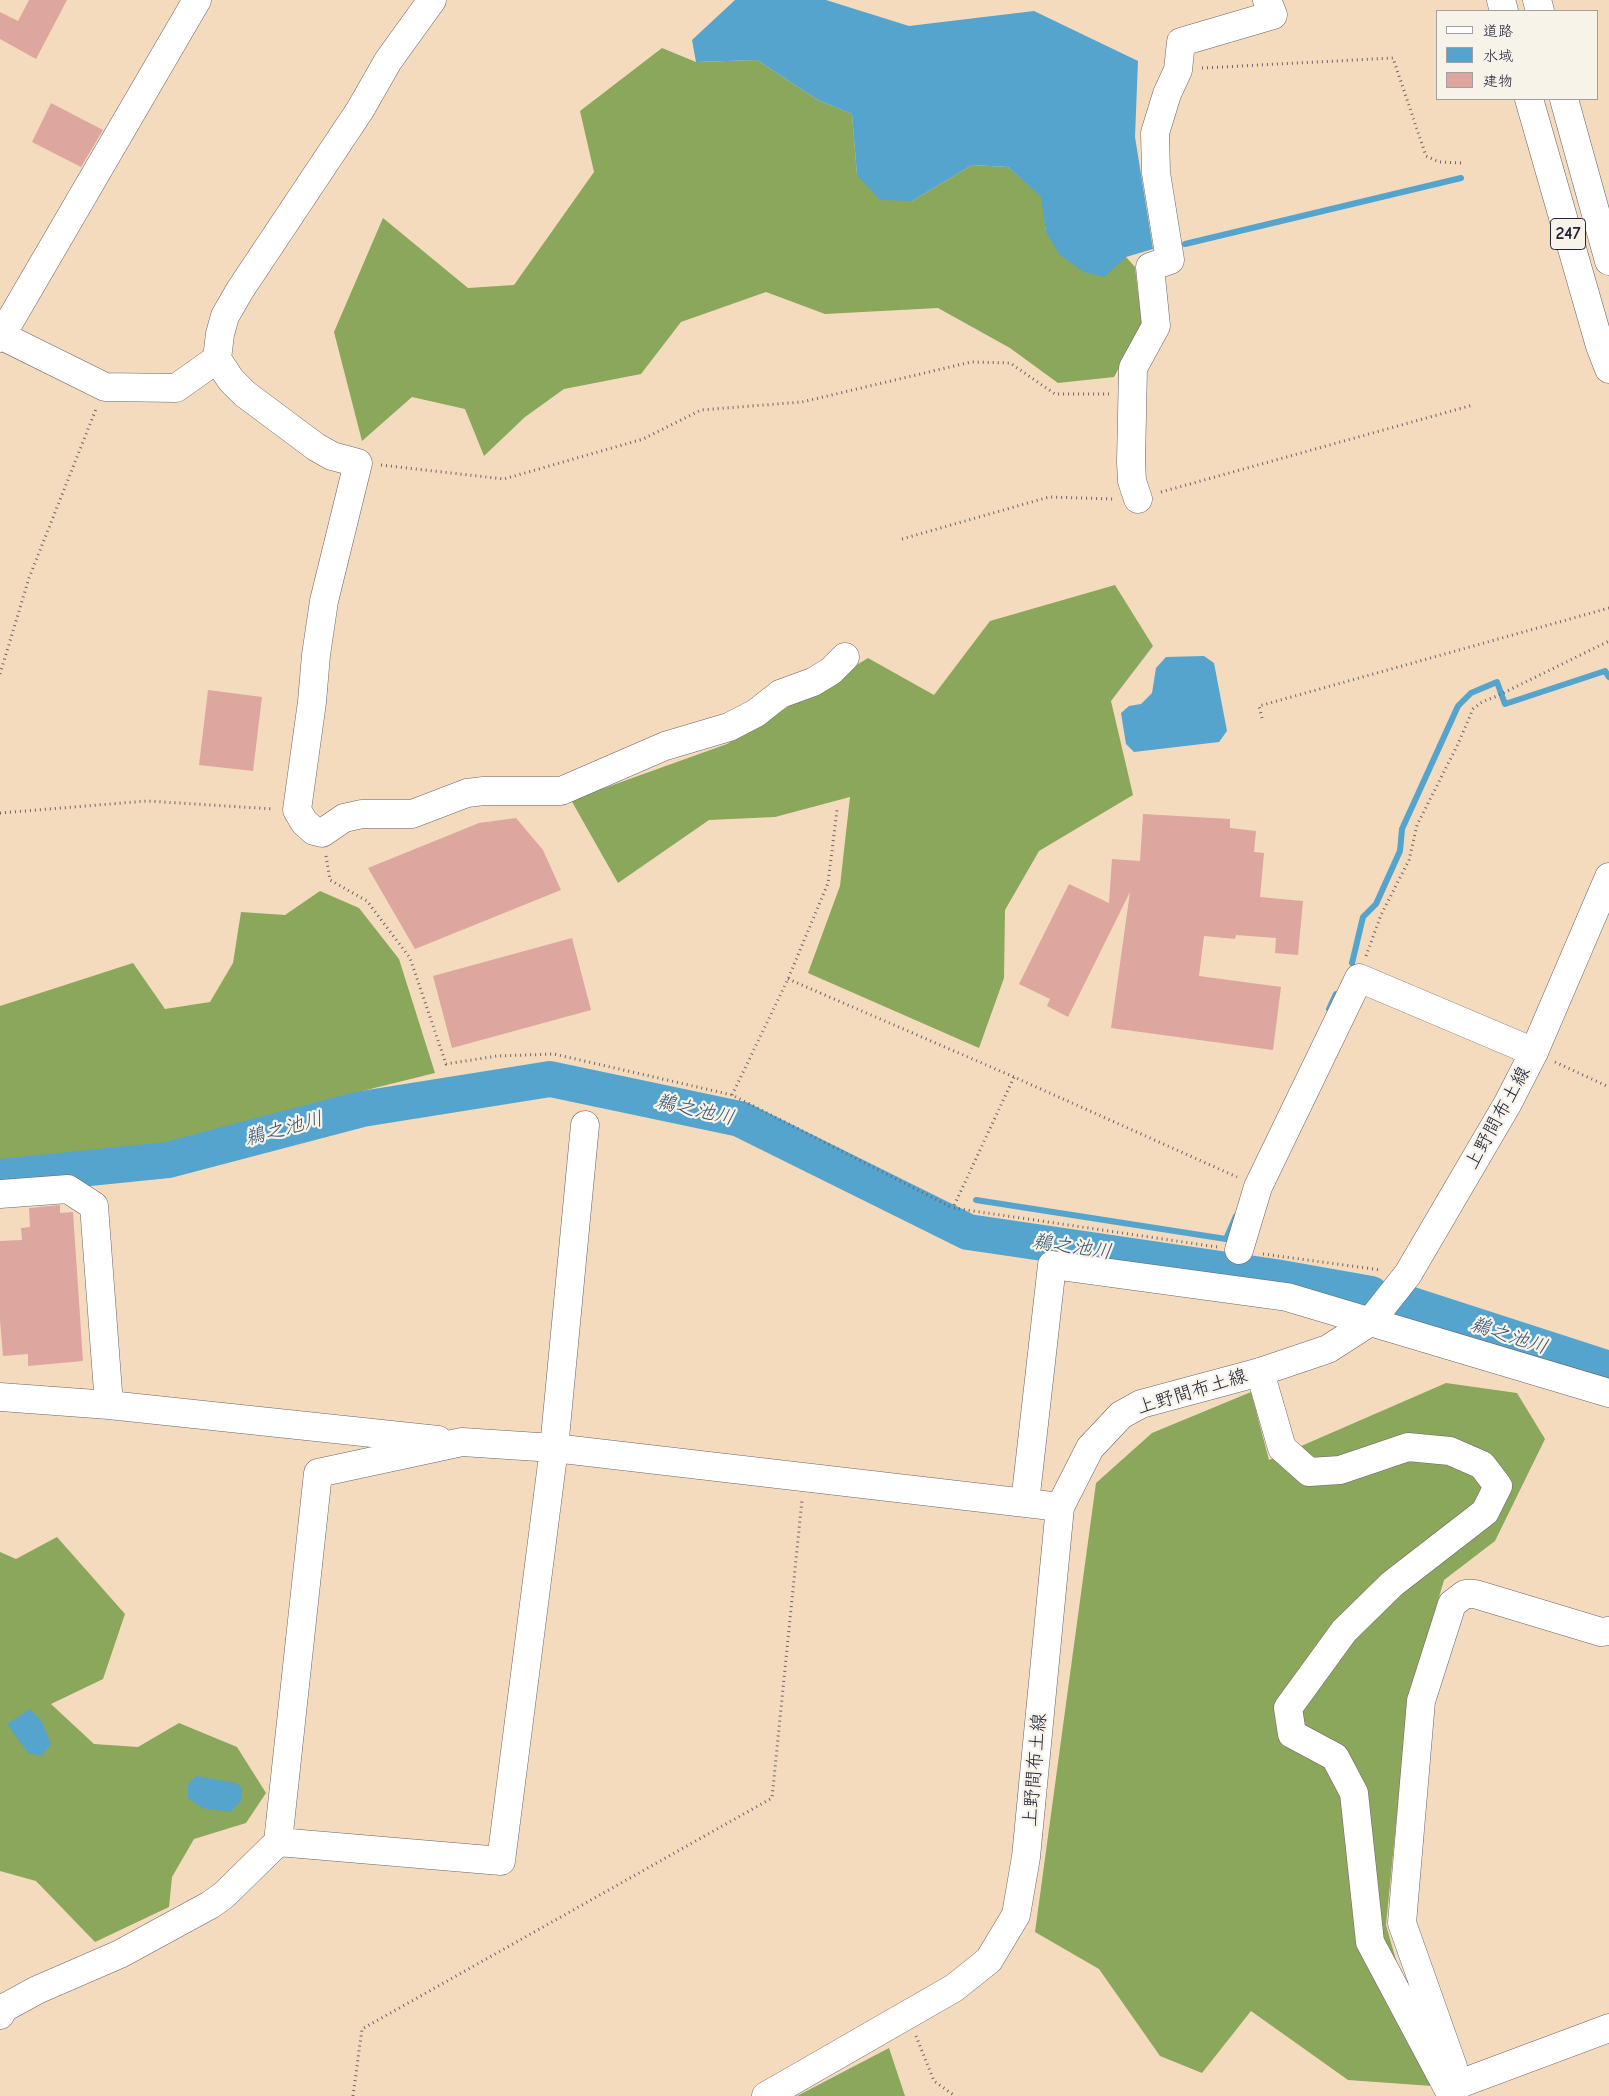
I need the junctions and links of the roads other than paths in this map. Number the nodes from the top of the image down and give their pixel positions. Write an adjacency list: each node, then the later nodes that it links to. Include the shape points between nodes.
1 (198, 0): 7 (main road)
2 (432, 0): 8 (main road, via 388,60 350,126 240,290 225,316)
3 (1267, 0): 10 (main road, via 1273,15 1181,42 1178,70 1155,133 1156,173 1170,260 1150,267 1156,326 1133,368)
4 (1529, 100): 9 (main road, 247)
5 (1564, 100): 6 (main road, 247)
6 (1609, 261)
7 (0, 336): 8 (main road, via 105,387 176,388)
8 (218, 359): 11 (main road, via 231,380 245,394 316,447 332,456 358,463 324,601 297,810 314,831 322,833 344,818 362,814 412,814 467,793 561,791 665,746 729,727 756,713 780,694 831,671)
9 (1609, 369)
10 (1129, 499)
11 (845, 656)
12 (1609, 877): 13 (main road, 上野間布土線)
13 (1534, 1052): 16 (main road, via 1358,978 1258,1187); 17 (main road, 上野間布土線, via 1508,1103 1408,1274)
14 (585, 1124): 23 (main road)
15 (0, 1194): 21 (main road, via 68,1189 94,1206)
16 (1239, 1250)
17 (1370, 1322): 18 (main road, 上野間布土線, via 1328,1349); 19 (main road); 24 (main road, via 1287,1297 1052,1265)
18 (1260, 1372): 25 (main road, 上野間布土線, via 1141,1404 1121,1415 1090,1448); 30 (main road, via 1282,1448 1309,1472 1340,1470 1408,1447 1450,1452 1482,1465 1498,1486 1485,1512 1392,1584 1344,1631 1288,1708 1292,1734 1335,1757 1354,1793 1370,1942)
19 (1609, 1393)
20 (0, 1397): 21 (main road)
21 (109, 1406): 22 (main road)
22 (462, 1442): 23 (main road); 27 (main road, via 318,1473)
23 (554, 1448): 24 (main road); 27 (main road, via 502,1861)
24 (1025, 1503): 25 (main road)
25 (1060, 1507): 31 (main road, 上野間布土線, via 1026,1858 1016,1915 989,1960 954,1988)
26 (1609, 1631): 30 (main road, via 1601,1632 1475,1594 1464,1594 1452,1604 1421,1701 1402,1923)
27 (278, 1842): 28 (main road, via 210,1905 120,1954 37,1990 4,2008)
28 (0, 2016)
29 (1609, 2028): 30 (main road)
30 (1454, 2092)
31 (766, 2096)

